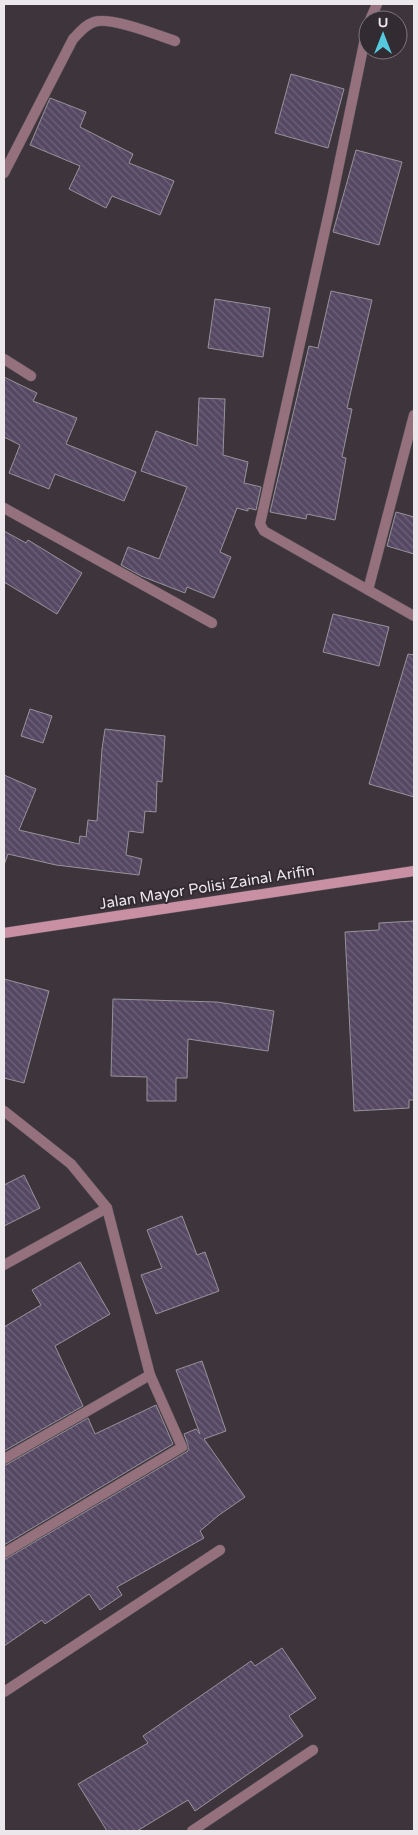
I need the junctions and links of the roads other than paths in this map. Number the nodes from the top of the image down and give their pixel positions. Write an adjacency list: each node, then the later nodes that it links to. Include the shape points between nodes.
1 (175, 41): 3 (street, via 109,20 85,26 73,39)
2 (361, 60): 8 (street, via 260,524 264,531)
3 (4, 174)
4 (4, 359): 5 (street)
5 (31, 376)
6 (414, 415): 8 (street)
7 (4, 508): 10 (street)
8 (368, 590): 9 (street)
9 (414, 616)
10 (212, 623)
11 (414, 871): 12 (main road, Jalan Mayor Polisi Zainal Arifin)
12 (4, 933)
13 (4, 1111): 14 (street, via 71,1164)
14 (107, 1208): 15 (street); 16 (street)
15 (4, 1266)
16 (150, 1375): 17 (street); 19 (street, via 182,1447)
17 (4, 1460)
18 (220, 1550): 20 (street)
19 (4, 1554)
20 (4, 1692)
21 (313, 1750): 22 (street)
22 (192, 1831)

